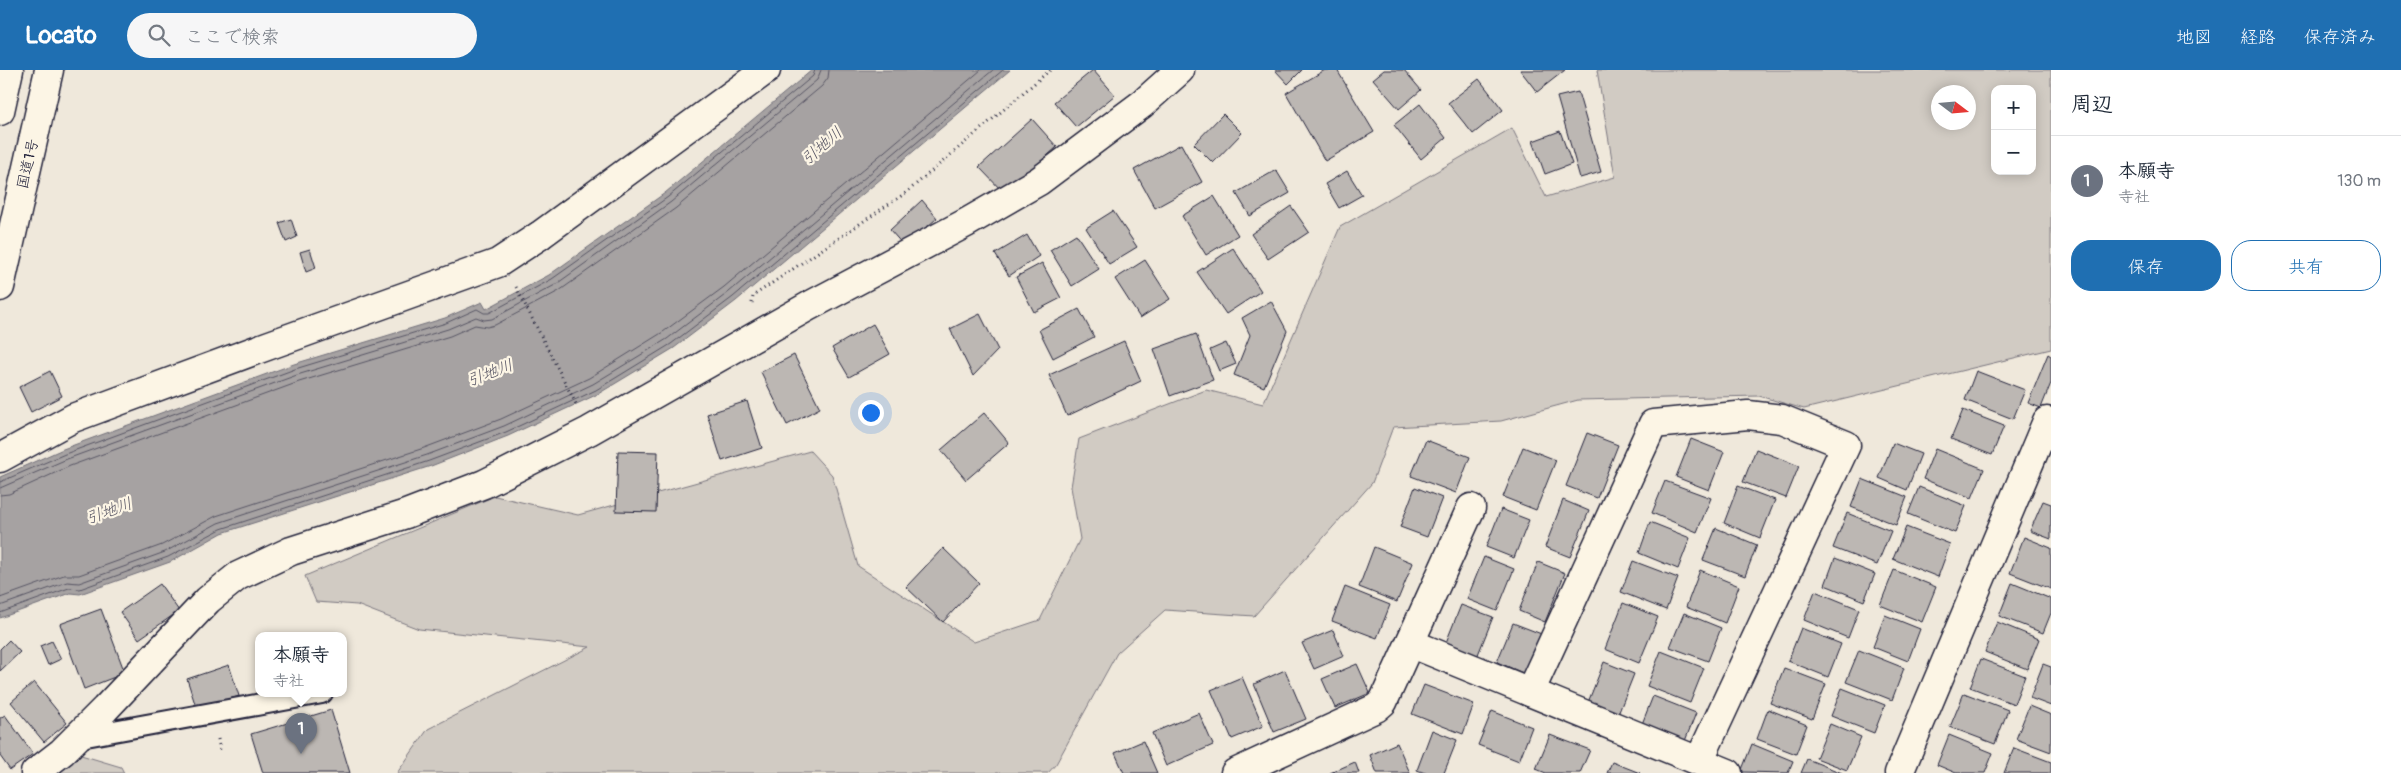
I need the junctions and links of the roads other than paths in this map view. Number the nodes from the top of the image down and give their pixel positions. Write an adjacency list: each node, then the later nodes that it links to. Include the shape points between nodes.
1 (9, 70): 5 (main road)
2 (49, 70): 6 (main road, 国道1号)
3 (766, 70): 8 (main road, via 498,263 73,418)
4 (1180, 70): 13 (main road, via 1142,104 1039,181 589,431 484,484 406,514 290,551 238,576 208,600)
5 (0, 111)
6 (0, 287)
7 (2051, 422): 18 (main road, via 2048,420)
8 (0, 458)
9 (1471, 508): 10 (main road)
10 (1410, 642): 11 (main road); 16 (main road, via 1383,702 1376,708)
11 (1530, 692): 14 (main road); 14 (main road, via 1653,424 1748,415 1782,419 1846,445)
12 (300, 697): 13 (lane)
13 (75, 738): 15 (main road)
14 (1699, 761): 17 (main road)
15 (35, 773)
16 (1235, 773)
17 (1728, 773)
18 (1899, 773)

